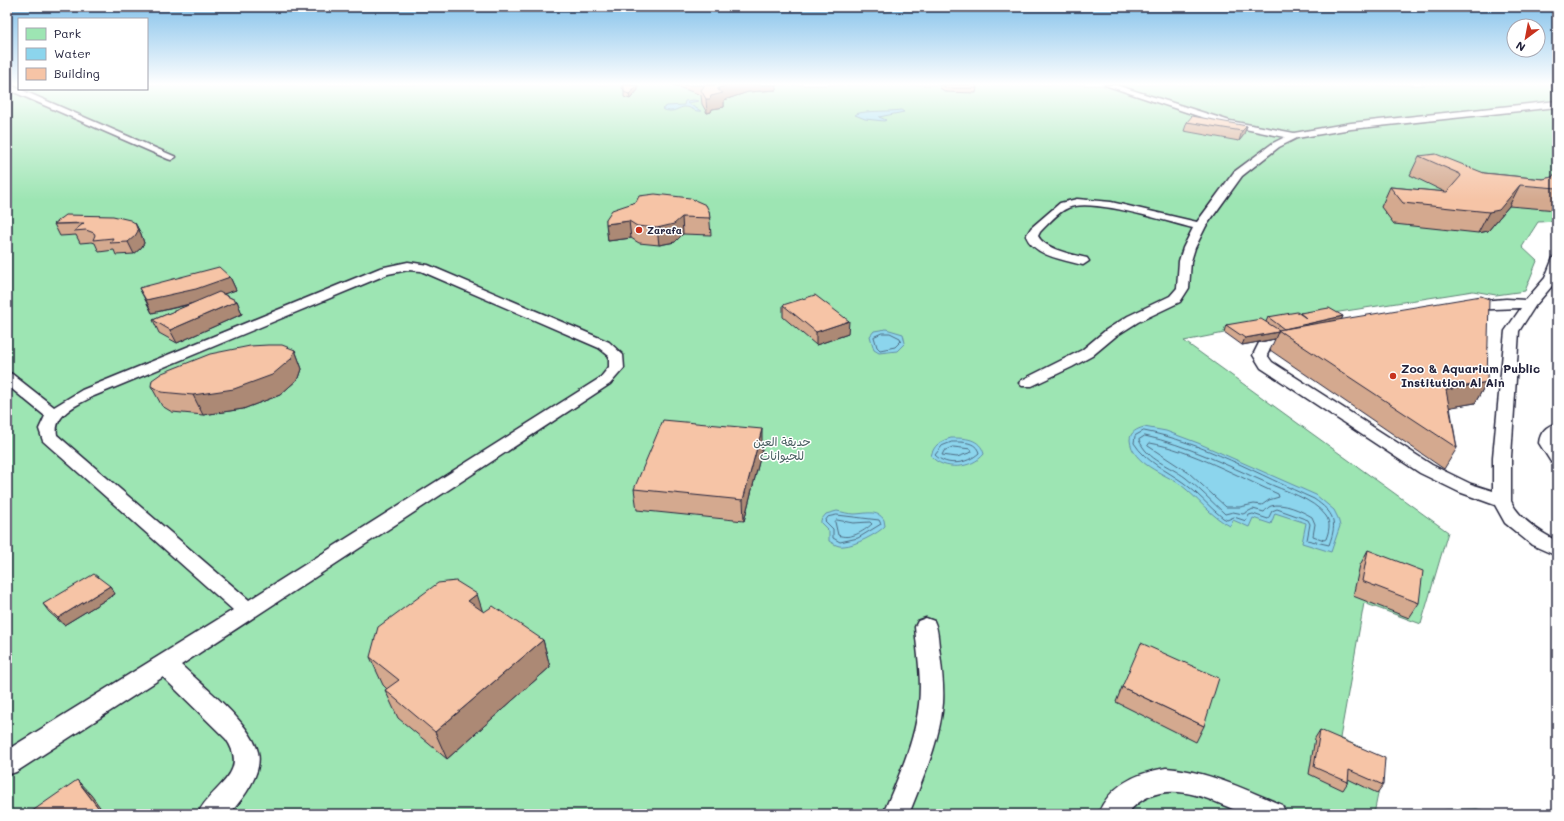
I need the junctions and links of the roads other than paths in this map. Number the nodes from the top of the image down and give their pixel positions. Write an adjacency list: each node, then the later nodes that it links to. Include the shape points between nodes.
1 (93, 123): 5 (lane)
2 (1230, 123): 4 (lane)
3 (1376, 123): 4 (lane)
4 (1294, 136): 6 (lane, via 1267,150 1238,174)
5 (171, 157)
6 (1200, 226): 7 (lane, via 1103,203 1069,203 1032,233 1032,237 1033,241 1045,249); 13 (lane, via 1185,261 1183,288 1175,299 1133,319 1087,353)
7 (1083, 261)
8 (1557, 261): 9 (lane, via 1551,279)
9 (1530, 304): 10 (lane, via 1487,304); 17 (lane, via 1512,331 1502,457)
10 (1455, 308)
11 (1309, 336): 17 (lane, via 1264,346 1260,354 1262,360 1273,370 1426,469 1465,488)
12 (7, 377): 14 (lane)
13 (1027, 383)
14 (54, 415): 19 (lane, via 46,431 54,442); 19 (lane, via 88,393 376,274 400,267 424,268 604,345 616,355 616,368 605,381)
15 (1557, 428): 16 (lane, via 1548,434 1547,443)
16 (1557, 458)
17 (1502, 501): 18 (lane, via 1512,518 1539,540)
18 (1557, 549)
19 (248, 611): 21 (lane)
20 (926, 627): 24 (lane, via 930,703 912,774)
21 (165, 664): 22 (lane); 23 (lane, via 234,731 242,741 246,754 244,769 235,787 223,804)
22 (7, 764)
23 (211, 814)
24 (896, 814)
25 (1111, 814): 26 (lane, via 1129,792 1144,783 1182,780 1204,784)
26 (1273, 814)

